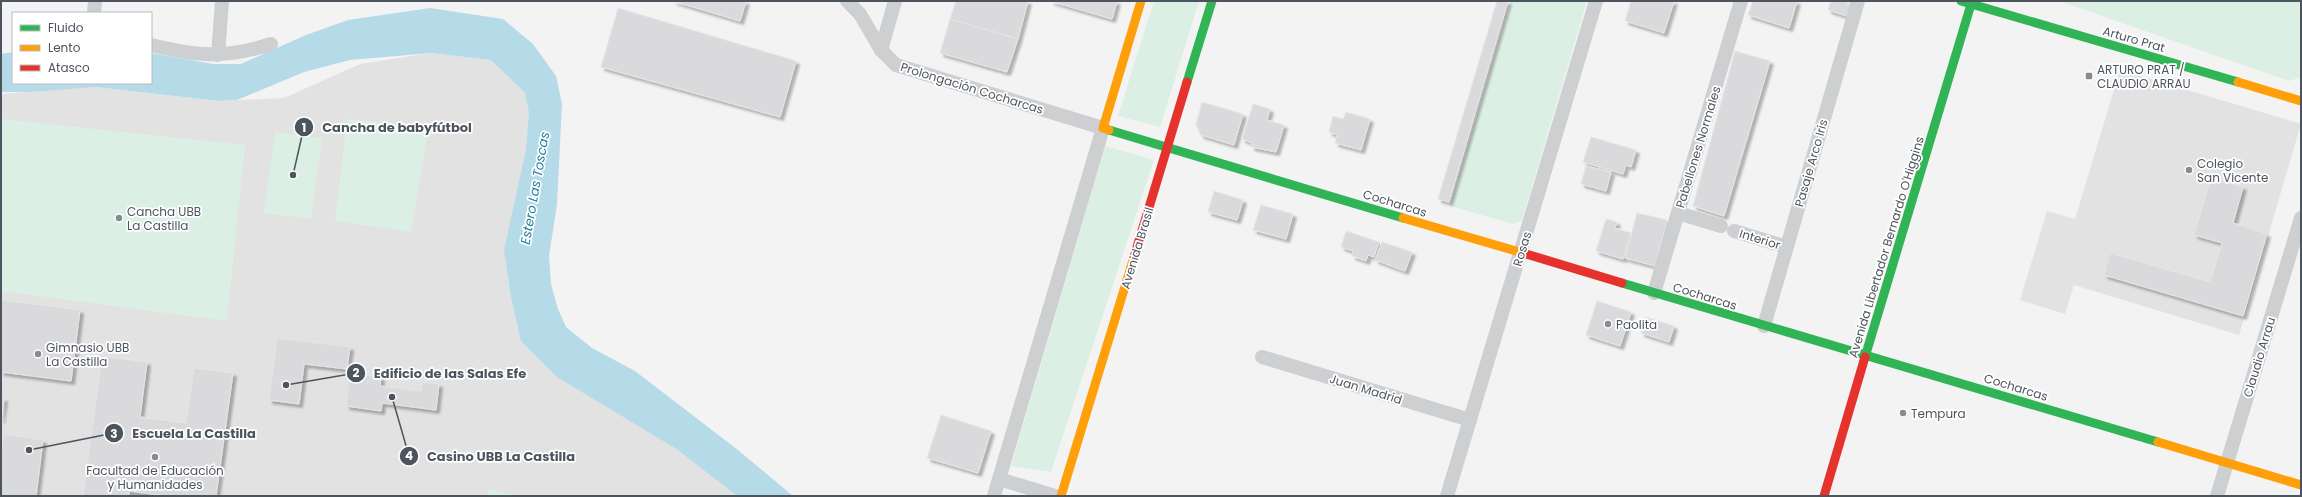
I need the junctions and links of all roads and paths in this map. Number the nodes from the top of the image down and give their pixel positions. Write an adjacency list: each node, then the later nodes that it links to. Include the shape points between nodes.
1 (95, 1): 12 (street)
2 (222, 1): 16 (street)
3 (847, 1): 15 (street, Prolongación Cocharcas, via 860,14)
4 (895, 1): 15 (street)
5 (1141, 1): 18 (street)
6 (1212, 1): 19 (street, Avenida Brasil)
7 (1596, 1): 23 (street, Rosas)
8 (1741, 1): 20 (street, Pabellones Normales)
9 (1858, 1): 22 (street, Pasaje Arco Iris)
10 (1961, 1): 11 (street, Arturo Prat)
11 (1973, 2): 17 (street, Arturo Prat); 26 (street, Avenida Libertador Bernardo O'Higgins)
12 (94, 12)
13 (152, 44): 16 (street, via 172,50)
14 (271, 44): 16 (street, via 250,51)
15 (881, 50): 18 (street, Prolongación Cocharcas, via 896,65 908,70)
16 (218, 55)
17 (2301, 101)
18 (1103, 128): 19 (street, Cocharcas); 30 (street)
19 (1167, 148): 23 (street, Cocharcas); 34 (street, Avenida Brasil)
20 (1678, 213): 22 (street, Interior); 24 (street, Pabellones Normales)
21 (2301, 218): 29 (street, Claudio Arrau)
22 (1786, 247): 25 (street, Pasaje Arco Iris)
23 (1520, 253): 24 (street, Cocharcas); 28 (street, Rosas)
24 (1654, 293): 25 (street, Cocharcas)
25 (1764, 326): 26 (street, Cocharcas)
26 (1866, 356): 29 (street, Cocharcas); 36 (street, Avenida Libertador Bernardo O'Higgins)
27 (1262, 357): 28 (street, Juan Madrid)
28 (1470, 420): 35 (street, Rosas)
29 (2228, 462): 31 (street, Cocharcas); 37 (street, Claudio Arrau)
30 (999, 479): 32 (street); 33 (street)
31 (2301, 485)
32 (994, 496)
33 (1055, 496)
34 (1061, 496)
35 (1447, 496)
36 (1825, 496)
37 (2217, 496)

